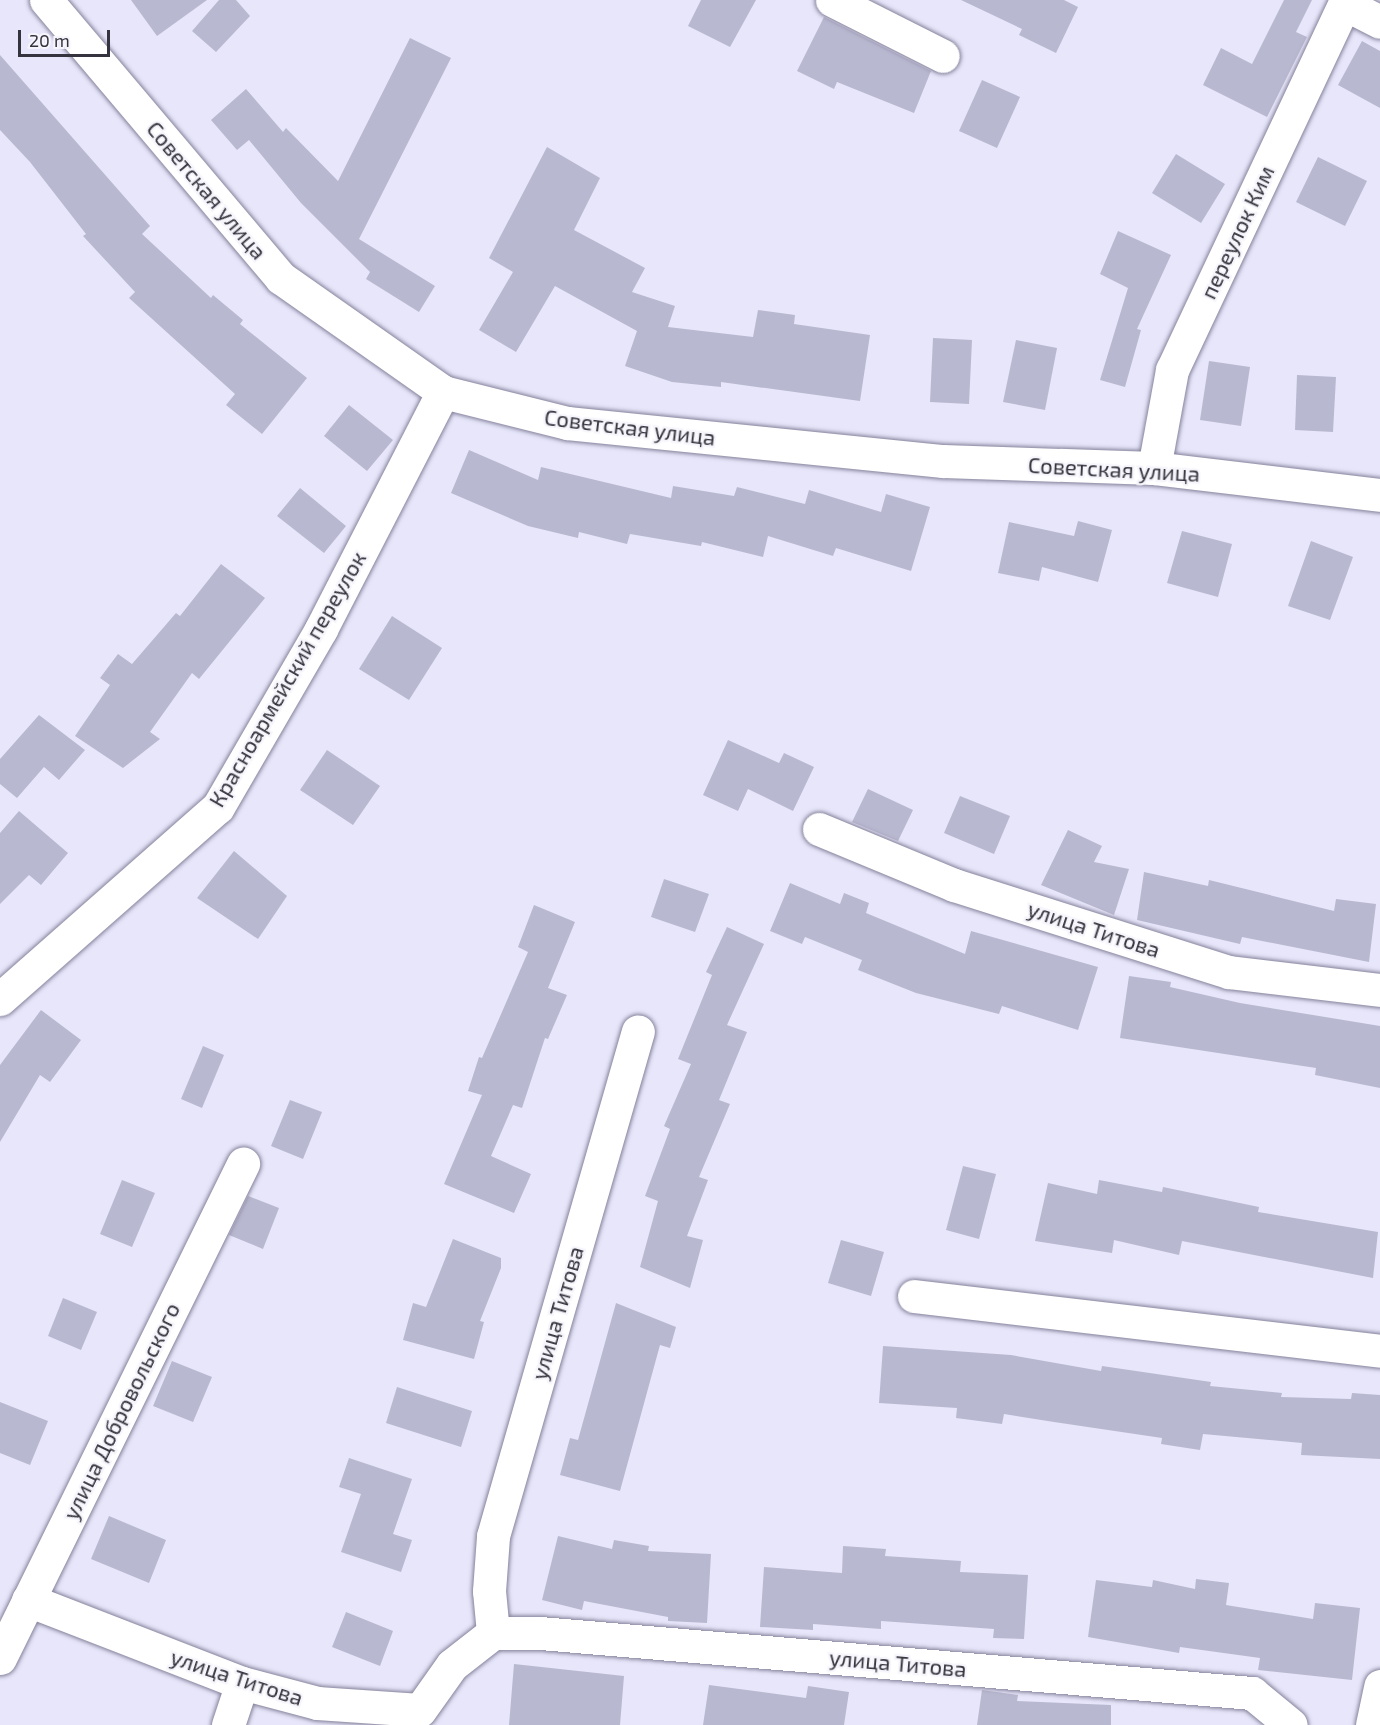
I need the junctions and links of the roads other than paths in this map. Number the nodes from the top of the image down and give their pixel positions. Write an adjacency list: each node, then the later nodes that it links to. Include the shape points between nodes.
1 (46, 0): 6 (street, Советская улица, via 281,278)
2 (832, 0): 5 (street)
3 (1346, 2): 4 (street, переулок Ким); 7 (street, переулок Ким, via 1172,370)
4 (1380, 22)
5 (943, 56)
6 (443, 392): 7 (street, Советская улица, via 567,423 943,461); 11 (street, Красноармейский переулок, via 321,629 218,807)
7 (1154, 468): 8 (street, Советская улица)
8 (1380, 495)
9 (819, 829): 10 (street, улица Титова, via 954,885 1229,972)
10 (1380, 990)
11 (0, 999)
12 (638, 1031): 17 (street, улица Титова, via 493,1536 489,1591)
13 (243, 1164): 16 (street, улица Добровольского)
14 (914, 1296): 15 (street)
15 (1380, 1351)
16 (28, 1600): 18 (street, улица Добровольского); 19 (street, улица Титова)
17 (493, 1633): 19 (street, улица Титова, via 452,1665 420,1710 317,1703); 22 (street, улица Титова, via 540,1633 1252,1693)
18 (0, 1658)
19 (242, 1683): 21 (street)
20 (1380, 1686): 23 (street)
21 (228, 1725)
22 (1291, 1725)
23 (1372, 1725)

